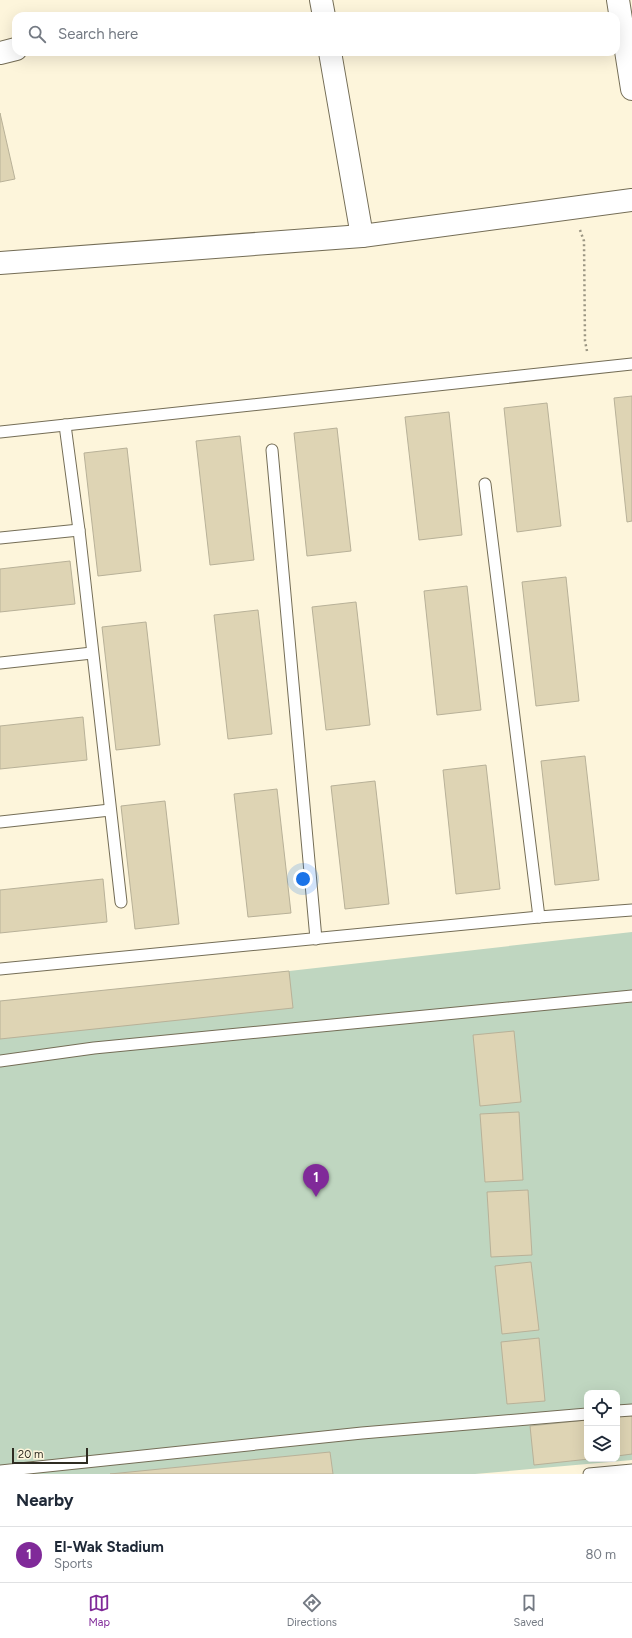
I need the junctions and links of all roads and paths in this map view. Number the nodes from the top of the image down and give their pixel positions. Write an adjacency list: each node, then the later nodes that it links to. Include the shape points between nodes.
1 (321, 0): 3 (street)
2 (618, 0): 4 (street)
3 (323, 12)
4 (620, 12)
5 (620, 13): 9 (street)
6 (12, 50): 7 (street)
7 (0, 53)
8 (331, 56): 12 (street)
9 (632, 89)
10 (632, 200): 11 (street)
11 (573, 207): 12 (street); 15 (path, via 584,241 585,341)
12 (362, 236): 13 (street)
13 (0, 263)
14 (632, 364): 15 (lane)
15 (591, 369): 16 (lane)
16 (65, 425): 17 (lane); 20 (lane)
17 (0, 432)
18 (272, 450): 29 (lane)
19 (485, 484): 28 (lane)
20 (79, 530): 21 (lane); 22 (lane)
21 (0, 538)
22 (92, 653): 23 (lane); 24 (lane)
23 (0, 663)
24 (110, 810): 25 (lane); 26 (lane)
25 (0, 822)
26 (121, 902)
27 (632, 910): 28 (lane)
28 (539, 917): 29 (lane)
29 (316, 939): 30 (lane)
30 (0, 969)
31 (632, 996): 32 (lane, via 94,1048)
32 (0, 1061)
33 (632, 1410): 34 (lane)
34 (620, 1411)
35 (584, 1414): 37 (lane, via 362,1433)
36 (632, 1470): 38 (lane)
37 (0, 1471)
38 (589, 1474)

